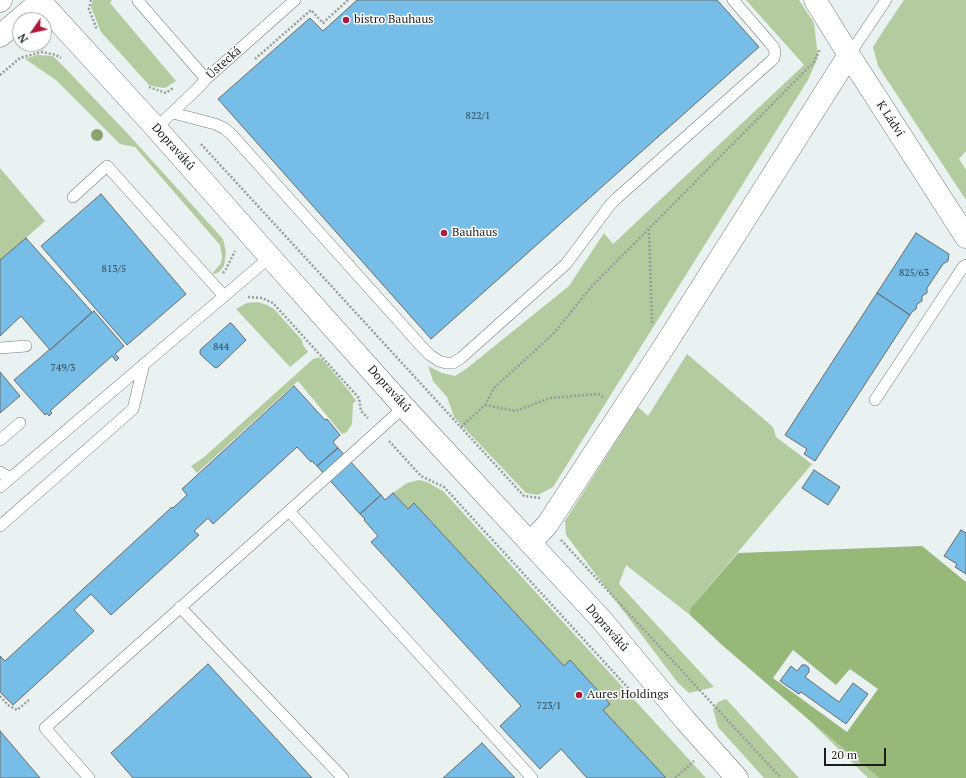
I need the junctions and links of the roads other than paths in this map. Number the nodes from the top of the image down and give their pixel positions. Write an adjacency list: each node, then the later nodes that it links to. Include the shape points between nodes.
1 (41, 0): 7 (street); 11 (street, Dopraváků)
2 (295, 0): 9 (lane, Ústecká)
3 (733, 0): 10 (lane, via 774,48 774,58 617,198 566,264 461,358 453,362 439,361 430,355 232,135 216,124)
4 (815, 0): 8 (street, K Ládví)
5 (886, 0): 8 (lane)
6 (138, 1): 9 (lane)
7 (0, 36)
8 (849, 55): 13 (street, K Ládví); 29 (street, via 547,525)
9 (206, 79): 10 (lane, Ústecká)
10 (173, 113): 11 (lane, Ústecká)
11 (156, 128): 14 (street, Dopraváků)
12 (72, 197): 16 (lane, via 107,166)
13 (966, 237)
14 (270, 257): 16 (lane); 21 (street, Dopraváků)
15 (966, 265): 20 (lane)
16 (224, 296): 19 (lane)
17 (26, 346): 18 (lane)
18 (0, 348)
19 (144, 364): 25 (lane); 28 (lane, via 133,409)
20 (875, 400)
21 (404, 407): 27 (lane); 29 (street, Dopraváků)
22 (20, 423): 23 (lane)
23 (0, 440)
24 (0, 472): 25 (lane)
25 (10, 478): 26 (lane)
26 (0, 487)
27 (289, 511): 30 (lane); 33 (lane)
28 (0, 526)
29 (530, 543): 34 (street, Dopraváků, via 600,618)
30 (180, 607): 31 (lane, via 44,728); 32 (lane)
31 (89, 778)
32 (343, 778)
33 (532, 778)
34 (737, 778)

